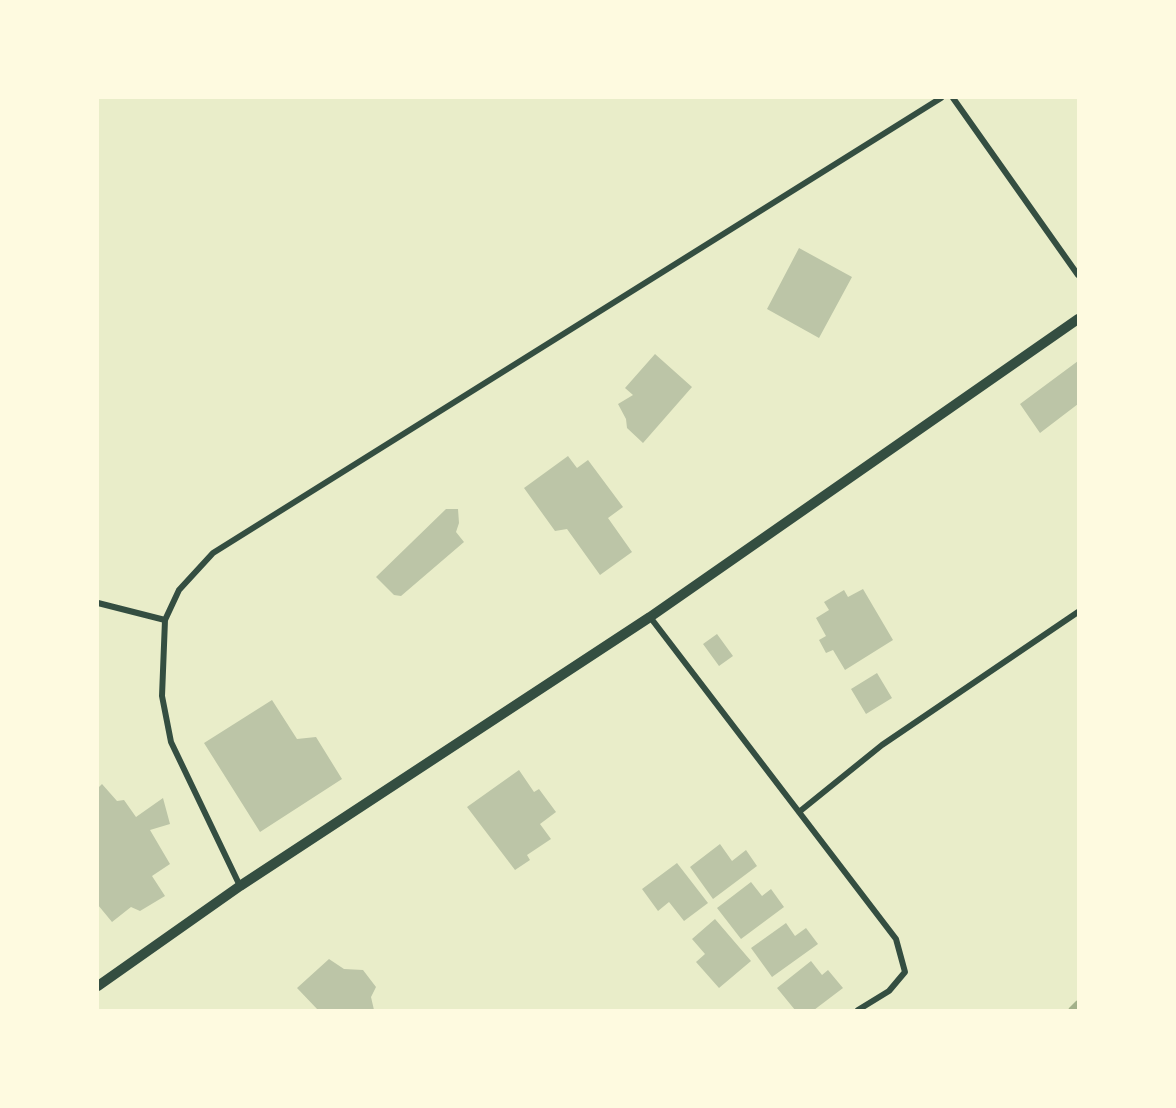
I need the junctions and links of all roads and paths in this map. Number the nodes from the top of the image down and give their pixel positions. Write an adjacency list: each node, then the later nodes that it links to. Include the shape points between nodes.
1 (941, 98): 8 (street, via 213,553 179,590)
2 (953, 98): 3 (street)
3 (1078, 275)
4 (1078, 319): 7 (street)
5 (98, 603): 8 (street)
6 (1078, 612): 9 (street, via 882,745)
7 (650, 617): 9 (street); 10 (street)
8 (165, 620): 10 (street, via 162,696 171,742)
9 (799, 812): 12 (street, via 896,939 905,972 889,991)
10 (240, 886): 11 (street)
11 (98, 986)
12 (858, 1011)

